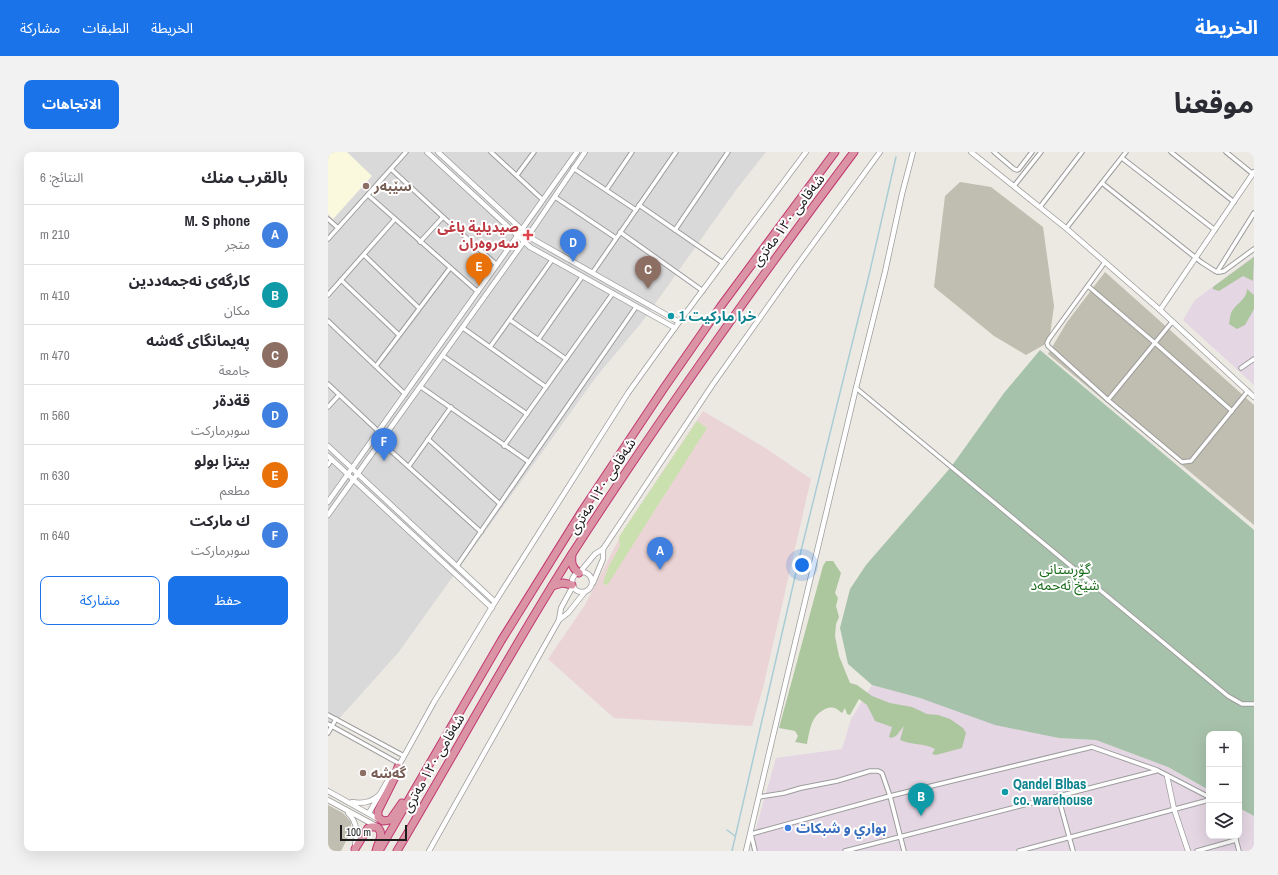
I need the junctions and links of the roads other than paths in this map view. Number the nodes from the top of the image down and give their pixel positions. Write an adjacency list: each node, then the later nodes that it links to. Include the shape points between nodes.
1 (406, 152): 27 (street)
2 (427, 152): 51 (street)
3 (438, 152): 47 (street)
4 (491, 152): 30 (street)
5 (534, 152): 30 (street)
6 (577, 152): 36 (street)
7 (585, 152): 26 (street)
8 (632, 152): 33 (street)
9 (676, 152): 38 (street)
10 (728, 152): 48 (street)
11 (806, 152): 62 (street)
12 (835, 152): 143 (highway, شەقامی ١٢٠ مەتری, via 721,306 613,464 501,641)
13 (854, 152): 124 (highway, شەقامی ١٢٠ مەتری, via 745,299)
14 (912, 152): 96 (street)
15 (971, 152): 32 (street)
16 (994, 152): 25 (street, via 1014,169 1017,170)
17 (1032, 152): 25 (street)
18 (1040, 152): 28 (street)
19 (1082, 152): 39 (street)
20 (1126, 152): 24 (street)
21 (1171, 152): 37 (street)
22 (1226, 152): 29 (street)
23 (881, 153): 123 (street, via 713,384)
24 (1122, 158): 31 (street); 49 (street)
25 (1022, 165): 28 (street)
26 (573, 168): 33 (street); 35 (street)
27 (391, 169): 34 (street); 42 (street)
28 (1027, 169): 32 (street)
29 (1254, 173): 37 (street)
30 (517, 176): 36 (street)
31 (1102, 183): 45 (street); 59 (street)
32 (1014, 186): 39 (street)
33 (606, 189): 40 (street)
34 (368, 195): 44 (street); 46 (street)
35 (555, 197): 52 (street); 53 (street)
36 (543, 200): 47 (street)
37 (1234, 202): 49 (street)
38 (639, 205): 40 (street); 48 (street)
39 (1040, 207): 61 (street)
40 (636, 210): 50 (street)
41 (1254, 213): 66 (street)
42 (443, 218): 55 (street); 63 (street)
43 (328, 219): 46 (street)
44 (395, 219): 55 (street); 58 (street)
45 (1068, 226)
46 (338, 228): 54 (street)
47 (522, 230): 51 (street); 52 (street)
48 (675, 230): 62 (street)
49 (1215, 230): 59 (street)
50 (620, 232): 53 (street); 71 (street)
51 (518, 236): 56 (street); 63 (street)
52 (528, 236): 56 (street); 65 (street)
53 (616, 238): 65 (street)
54 (328, 239)
55 (420, 242): 64 (street)
56 (524, 242): 60 (street); 82 (street)
57 (1254, 249): 66 (street, via 1224,271)
58 (364, 255): 68 (street); 76 (street)
59 (1195, 258): 66 (street); 77 (street)
60 (552, 260): 67 (street); 78 (street)
61 (1105, 262): 70 (street); 77 (street)
62 (723, 263): 71 (street)
63 (497, 265): 72 (street)
64 (450, 268): 72 (street); 76 (street)
65 (593, 272): 69 (street)
66 (1217, 272)
67 (582, 277): 73 (street); 85 (street)
68 (341, 280): 74 (street); 84 (street)
69 (617, 286): 73 (street); 80 (street)
70 (1088, 286): 86 (street); 101 (street, via 1047,343)
71 (703, 291): 80 (street)
72 (478, 292): 99 (street)
73 (613, 293): 75 (street); 89 (street)
74 (328, 295)
75 (636, 307): 83 (street); 112 (street)
76 (419, 308): 84 (street)
77 (1160, 310): 81 (street)
78 (510, 320): 85 (street); 87 (street)
79 (328, 321): 91 (street)
80 (679, 322): 83 (street)
81 (1172, 322): 86 (street); 97 (street)
82 (463, 328): 87 (street); 88 (street)
83 (675, 328): 131 (street, via 628,394)
84 (399, 335): 91 (street)
85 (538, 340): 89 (street)
86 (1155, 343): 101 (street); 104 (street)
87 (490, 347): 95 (street)
88 (443, 356): 94 (street); 105 (street)
89 (566, 359): 95 (street)
90 (1254, 359): 92 (street)
91 (376, 366): 99 (street)
92 (1241, 368)
93 (328, 384): 98 (street)
94 (421, 387): 103 (street); 108 (street)
95 (546, 387): 105 (street)
96 (856, 388): 134 (street, via 1228,696 1242,704); 149 (street)
97 (1248, 392): 100 (street); 104 (street)
98 (339, 394): 102 (street); 106 (street)
99 (405, 394): 106 (street)
100 (1254, 397)
101 (1108, 400): 104 (street, via 1182,462 1191,461)
102 (328, 407)
103 (451, 407): 107 (street); 110 (street)
104 (1232, 411)
105 (527, 414): 110 (street)
106 (378, 431): 115 (street)
107 (428, 440): 114 (street); 120 (street)
108 (381, 442): 114 (street); 117 (street)
109 (328, 446): 115 (street)
110 (504, 446): 112 (street)
111 (330, 458): 113 (street); 116 (street)
112 (529, 462): 120 (street)
113 (328, 465)
114 (409, 466): 122 (street)
115 (352, 468): 116 (street); 117 (street)
116 (348, 474): 118 (street); 119 (street)
117 (358, 474): 118 (street); 125 (street)
118 (354, 480): 121 (street); 132 (street)
119 (328, 502)
120 (500, 504): 122 (street)
121 (328, 515)
122 (480, 532): 125 (street)
123 (603, 549): 126 (street, via 595,554); 127 (street, via 603,559)
124 (572, 554): 126 (highway, via 572,566); 128 (highway, شەقامی ١٢٠ مەتری)
125 (456, 566): 131 (street)
126 (580, 572): 127 (street, via 590,575); 129 (street, via 574,576)
127 (593, 583): 130 (street)
128 (552, 586): 129 (highway, via 563,583); 164 (highway, شەقامی ١٢٠ مەتری)
129 (573, 586): 130 (street, via 578,592); 133 (street, via 561,608)
130 (584, 593): 133 (street)
131 (495, 602): 132 (street)
132 (492, 608): 139 (street)
133 (559, 620): 165 (street)
134 (1254, 704)
135 (328, 715): 136 (street)
136 (336, 719): 137 (street); 139 (street)
137 (330, 725): 138 (street); 140 (street)
138 (328, 733)
139 (404, 756): 140 (street)
140 (399, 766): 145 (street); 156 (highway, via 378,811)
141 (1157, 770): 142 (street); 146 (street, via 1092,746); 147 (street)
142 (1167, 776): 148 (street); 154 (street)
143 (422, 778): 156 (highway, via 392,818); 163 (highway, شەقامی ١٢٠ مەتری)
144 (329, 792): 152 (street)
145 (379, 795): 152 (street, via 364,803); 155 (street)
146 (890, 796): 149 (street, via 882,773 870,771 837,781); 157 (street); 158 (street)
147 (1058, 796): 158 (street); 159 (street)
148 (1206, 796)
149 (759, 797): 157 (street)
150 (1206, 799): 154 (street)
151 (328, 800): 153 (street)
152 (346, 801): 155 (street)
153 (340, 807): 156 (street); 161 (street, via 349,813 355,822 357,832)
154 (1174, 809): 159 (street); 172 (street)
155 (369, 813): 156 (street)
156 (382, 825): 161 (highway, via 368,828); 162 (highway)
157 (751, 834): 166 (street); 167 (street)
158 (900, 836): 168 (street); 169 (street)
159 (1069, 837): 170 (street); 171 (street)
160 (1236, 840): 173 (street); 174 (street)
161 (354, 850)
162 (376, 851)
163 (380, 851)
164 (397, 851)
165 (429, 851)
166 (746, 851)
167 (755, 851)
168 (845, 851)
169 (904, 851)
170 (1019, 851)
171 (1073, 851)
172 (1188, 851)
173 (1197, 851)
174 (1239, 851)

